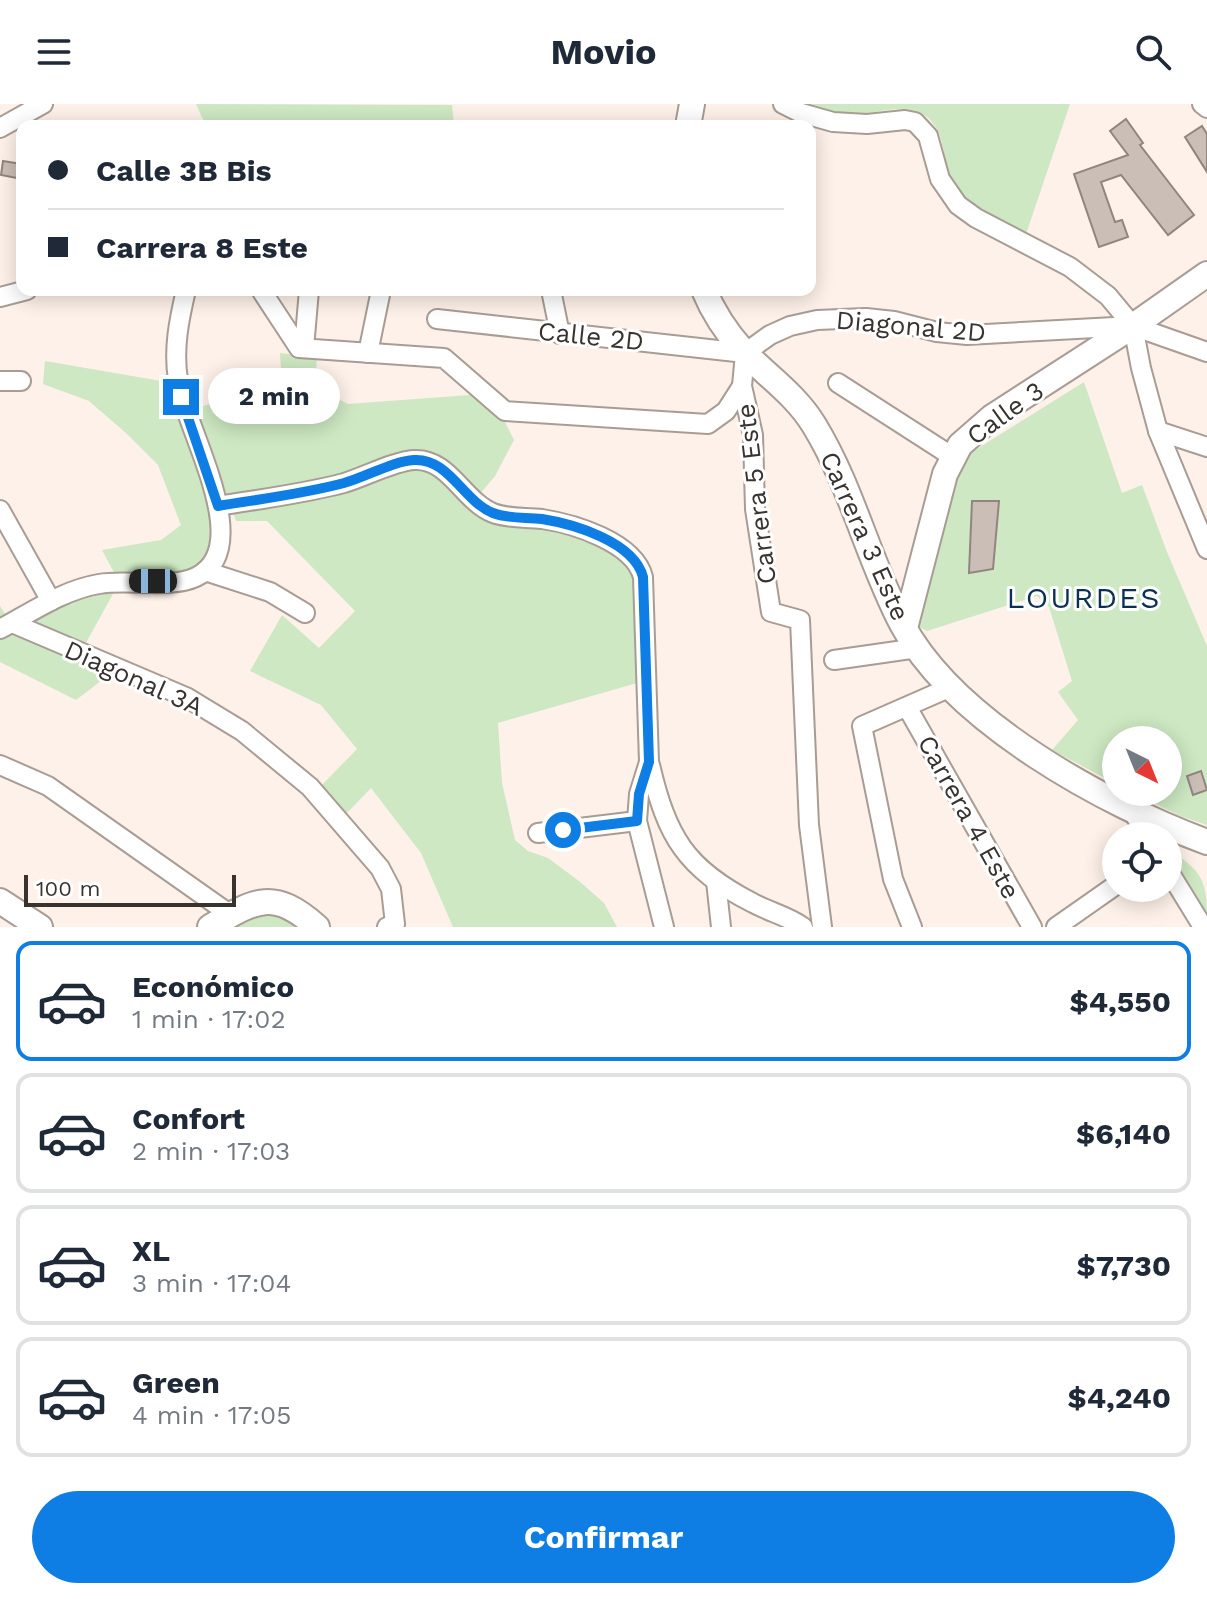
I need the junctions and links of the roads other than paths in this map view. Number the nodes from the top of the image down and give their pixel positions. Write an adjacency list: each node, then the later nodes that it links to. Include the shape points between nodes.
1 (43, 104): 5 (street)
2 (783, 104): 14 (street, via 833,122 915,122 928,136 940,179 958,205 1084,275)
3 (1202, 104): 4 (street)
4 (1207, 108)
5 (0, 128)
6 (1207, 274): 14 (street, Calle 3)
7 (185, 296): 27 (street, via 177,337 178,381)
8 (265, 296): 16 (street)
9 (308, 296): 16 (street)
10 (380, 296): 18 (street)
11 (552, 296): 15 (street)
12 (707, 296): 19 (street)
13 (437, 319): 15 (street, Calle 2D)
14 (1133, 326): 17 (street); 19 (street, Diagonal 2D, via 967,335 880,319 831,319 790,326); 24 (street); 26 (street, Calle 3, via 992,417)
15 (560, 334): 19 (street, Calle 2D)
16 (301, 348): 18 (street)
17 (1207, 352)
18 (368, 353): 23 (street, via 444,358 505,411 708,424 726,411)
19 (745, 353): 23 (street, Carrera 5 Este); 35 (street, Carrera 3 Este, via 791,394 823,439 874,566)
20 (0, 381): 21 (street)
21 (21, 381)
22 (838, 383): 26 (street)
23 (742, 386): 59 (street, Carrera 5 Este, via 753,435 755,509 771,612 800,620 809,825)
24 (1158, 431): 25 (street); 29 (street)
25 (1207, 447)
26 (953, 457): 35 (street, Calle 3)
27 (218, 506): 31 (street, via 221,544); 39 (street, via 321,489 418,460 438,466 486,510 559,523 626,551 639,565 644,583)
28 (0, 510): 32 (street, Diagonal 3A)
29 (1201, 523): 30 (street)
30 (1207, 549)
31 (205, 571): 32 (street, via 184,580 95,585); 33 (street, via 270,592)
32 (51, 601): 34 (street)
33 (305, 613)
34 (6, 626): 53 (street, Diagonal 3A, via 186,697 242,731 310,787 380,868 391,889)
35 (911, 638): 36 (street); 37 (street, Carrera 3 Este)
36 (834, 660)
37 (951, 687): 38 (street); 42 (street, Carrera 3 Este, via 1038,756)
38 (907, 707): 60 (street, via 862,726 891,870); 61 (street, Carrera 4 Este)
39 (649, 762): 41 (street); 48 (street, via 670,830 685,853)
40 (0, 765): 52 (street, via 48,786)
41 (637, 821): 43 (street); 56 (street)
42 (1141, 822)
43 (538, 833)
44 (1182, 835): 45 (street, Carrera 3 Este)
45 (1207, 842)
46 (1182, 847): 47 (street, Carrera 3 Este)
47 (1207, 862)
48 (716, 881): 57 (street); 58 (street)
49 (1182, 893): 63 (street)
50 (1102, 895): 62 (street)
51 (0, 901): 54 (street)
52 (221, 921): 55 (street, via 251,905 274,901)
53 (391, 926)
54 (40, 927)
55 (317, 927)
56 (664, 927)
57 (721, 927)
58 (803, 927)
59 (822, 927)
60 (912, 927)
61 (1032, 927)
62 (1056, 927)
63 (1203, 927)

